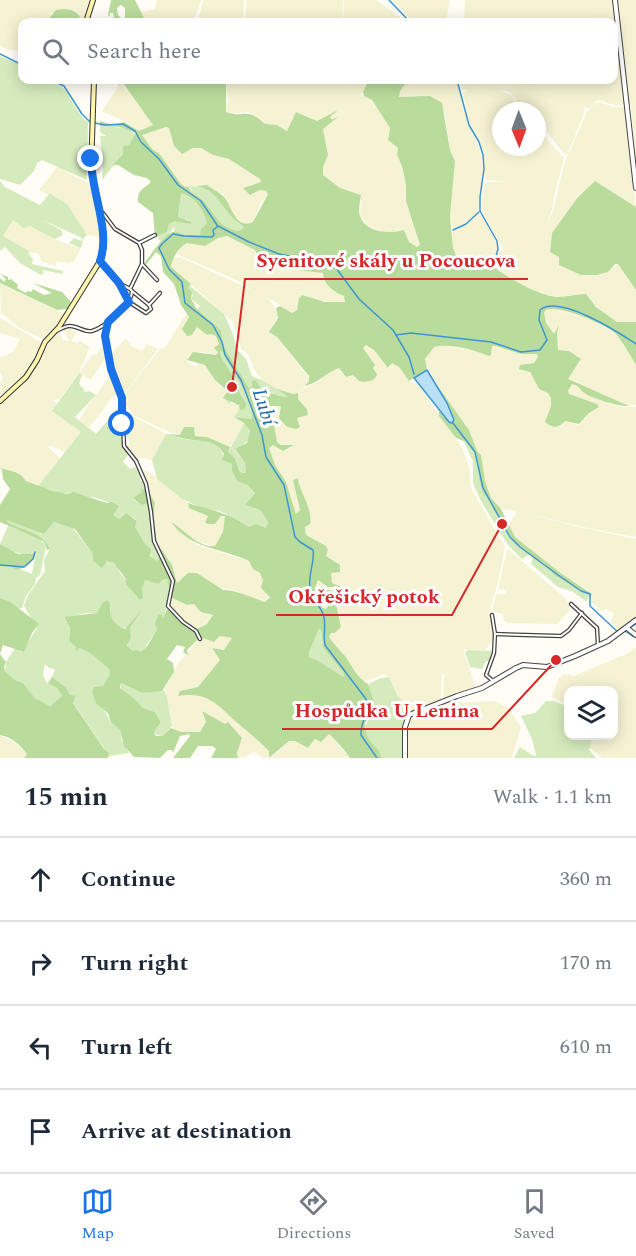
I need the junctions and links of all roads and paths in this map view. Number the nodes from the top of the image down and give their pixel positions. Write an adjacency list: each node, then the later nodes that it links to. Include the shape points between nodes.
1 (93, 0): 3 (main road)
2 (615, 0): 4 (street)
3 (87, 18)
4 (617, 18)
5 (618, 27): 7 (street)
6 (94, 84): 11 (main road, via 92,177 104,236)
7 (636, 188)
8 (103, 213): 10 (street, via 115,229)
9 (155, 235): 10 (street)
10 (139, 243): 12 (street)
11 (100, 261): 14 (street); 20 (main road)
12 (142, 264): 13 (street); 15 (street)
13 (157, 280)
14 (119, 283): 15 (street); 17 (street)
15 (131, 290): 17 (street); 18 (street)
16 (160, 293): 18 (street)
17 (129, 302): 18 (street, via 146,313 151,309); 19 (street)
18 (149, 305)
19 (108, 322): 20 (street, via 92,331 69,326); 29 (street, via 106,344 122,398 124,447 136,461 146,484 154,541 173,581 168,606 196,630)
20 (56, 331): 21 (main road, via 45,342 26,377)
21 (0, 401)
22 (571, 604): 23 (street)
23 (582, 613): 27 (street, via 561,636); 30 (street, via 597,628)
24 (492, 615): 27 (street)
25 (636, 620): 26 (street)
26 (628, 629): 28 (street); 30 (street)
27 (495, 634): 31 (street, via 486,675)
28 (636, 635)
29 (200, 639)
30 (598, 646): 31 (street, via 547,667 516,668)
31 (492, 681): 32 (street, via 410,715 405,727)
32 (405, 758)

